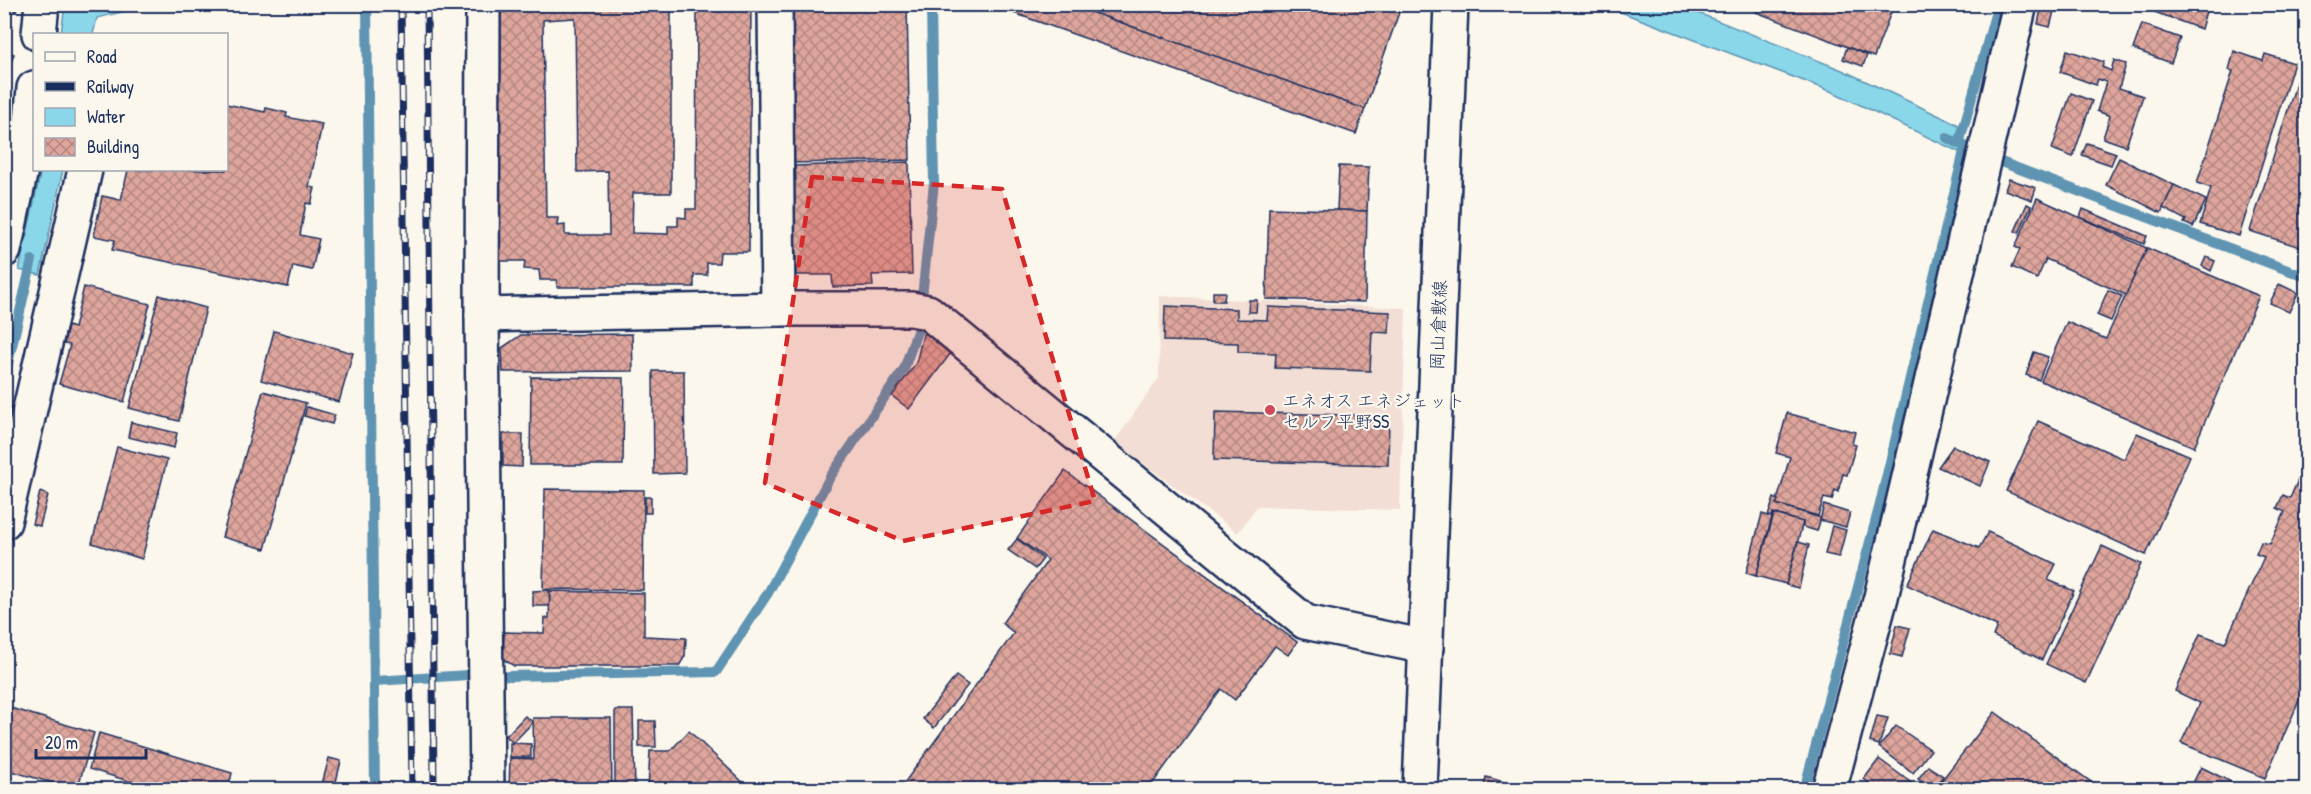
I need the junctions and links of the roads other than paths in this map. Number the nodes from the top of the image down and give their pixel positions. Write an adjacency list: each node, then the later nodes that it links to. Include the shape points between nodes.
1 (42, 4): 6 (street)
2 (483, 4): 11 (street)
3 (775, 4): 10 (street)
4 (1451, 4): 13 (street, 岡山倉敷線)
5 (2020, 4): 16 (street, via 1881,597)
6 (39, 33)
7 (33, 105): 9 (street)
8 (85, 171): 12 (street)
9 (4, 250)
10 (778, 309): 11 (street); 13 (street, via 920,311 1305,622)
11 (482, 315): 14 (street)
12 (4, 522)
13 (1426, 647): 15 (street, 岡山倉敷線)
14 (487, 789)
15 (1420, 789)
16 (1829, 789)

